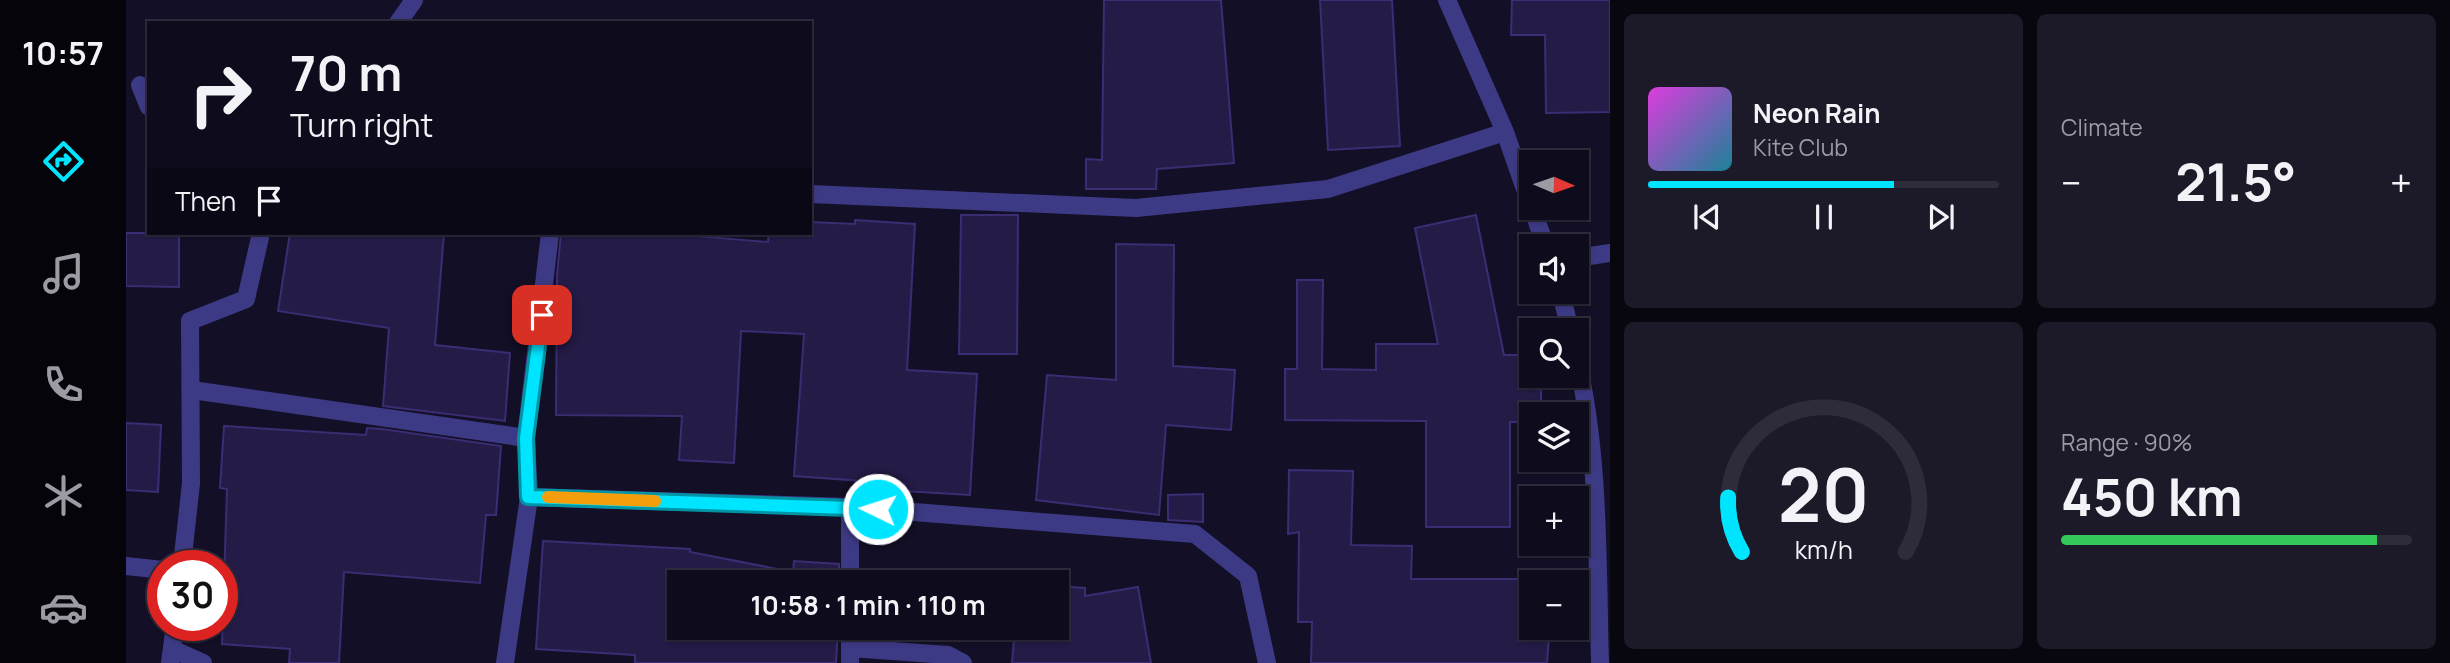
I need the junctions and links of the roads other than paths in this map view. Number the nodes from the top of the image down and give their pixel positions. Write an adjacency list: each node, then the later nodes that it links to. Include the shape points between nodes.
1 (414, 0): 3 (street)
2 (1447, 0): 6 (street)
3 (399, 21)
4 (140, 85): 5 (street)
5 (147, 102)
6 (1504, 132): 7 (street); 8 (street, via 1328,190 1136,208)
7 (1519, 172)
8 (812, 194)
9 (261, 235): 14 (street, via 246,299 190,321)
10 (550, 235): 15 (street)
11 (1610, 253): 12 (street)
12 (1589, 256)
13 (1583, 388): 28 (street, via 1596,489)
14 (192, 390): 15 (street); 18 (street, via 191,483)
15 (526, 438): 16 (street)
16 (528, 497): 17 (street); 25 (street)
17 (850, 507): 21 (street); 27 (street, via 1195,534 1248,576)
18 (184, 550)
19 (126, 566): 20 (street)
20 (147, 568)
21 (850, 570)
22 (850, 655): 26 (street, via 948,655)
23 (171, 656): 24 (street)
24 (203, 663)
25 (505, 663)
26 (963, 663)
27 (1267, 663)
28 (1600, 663)

